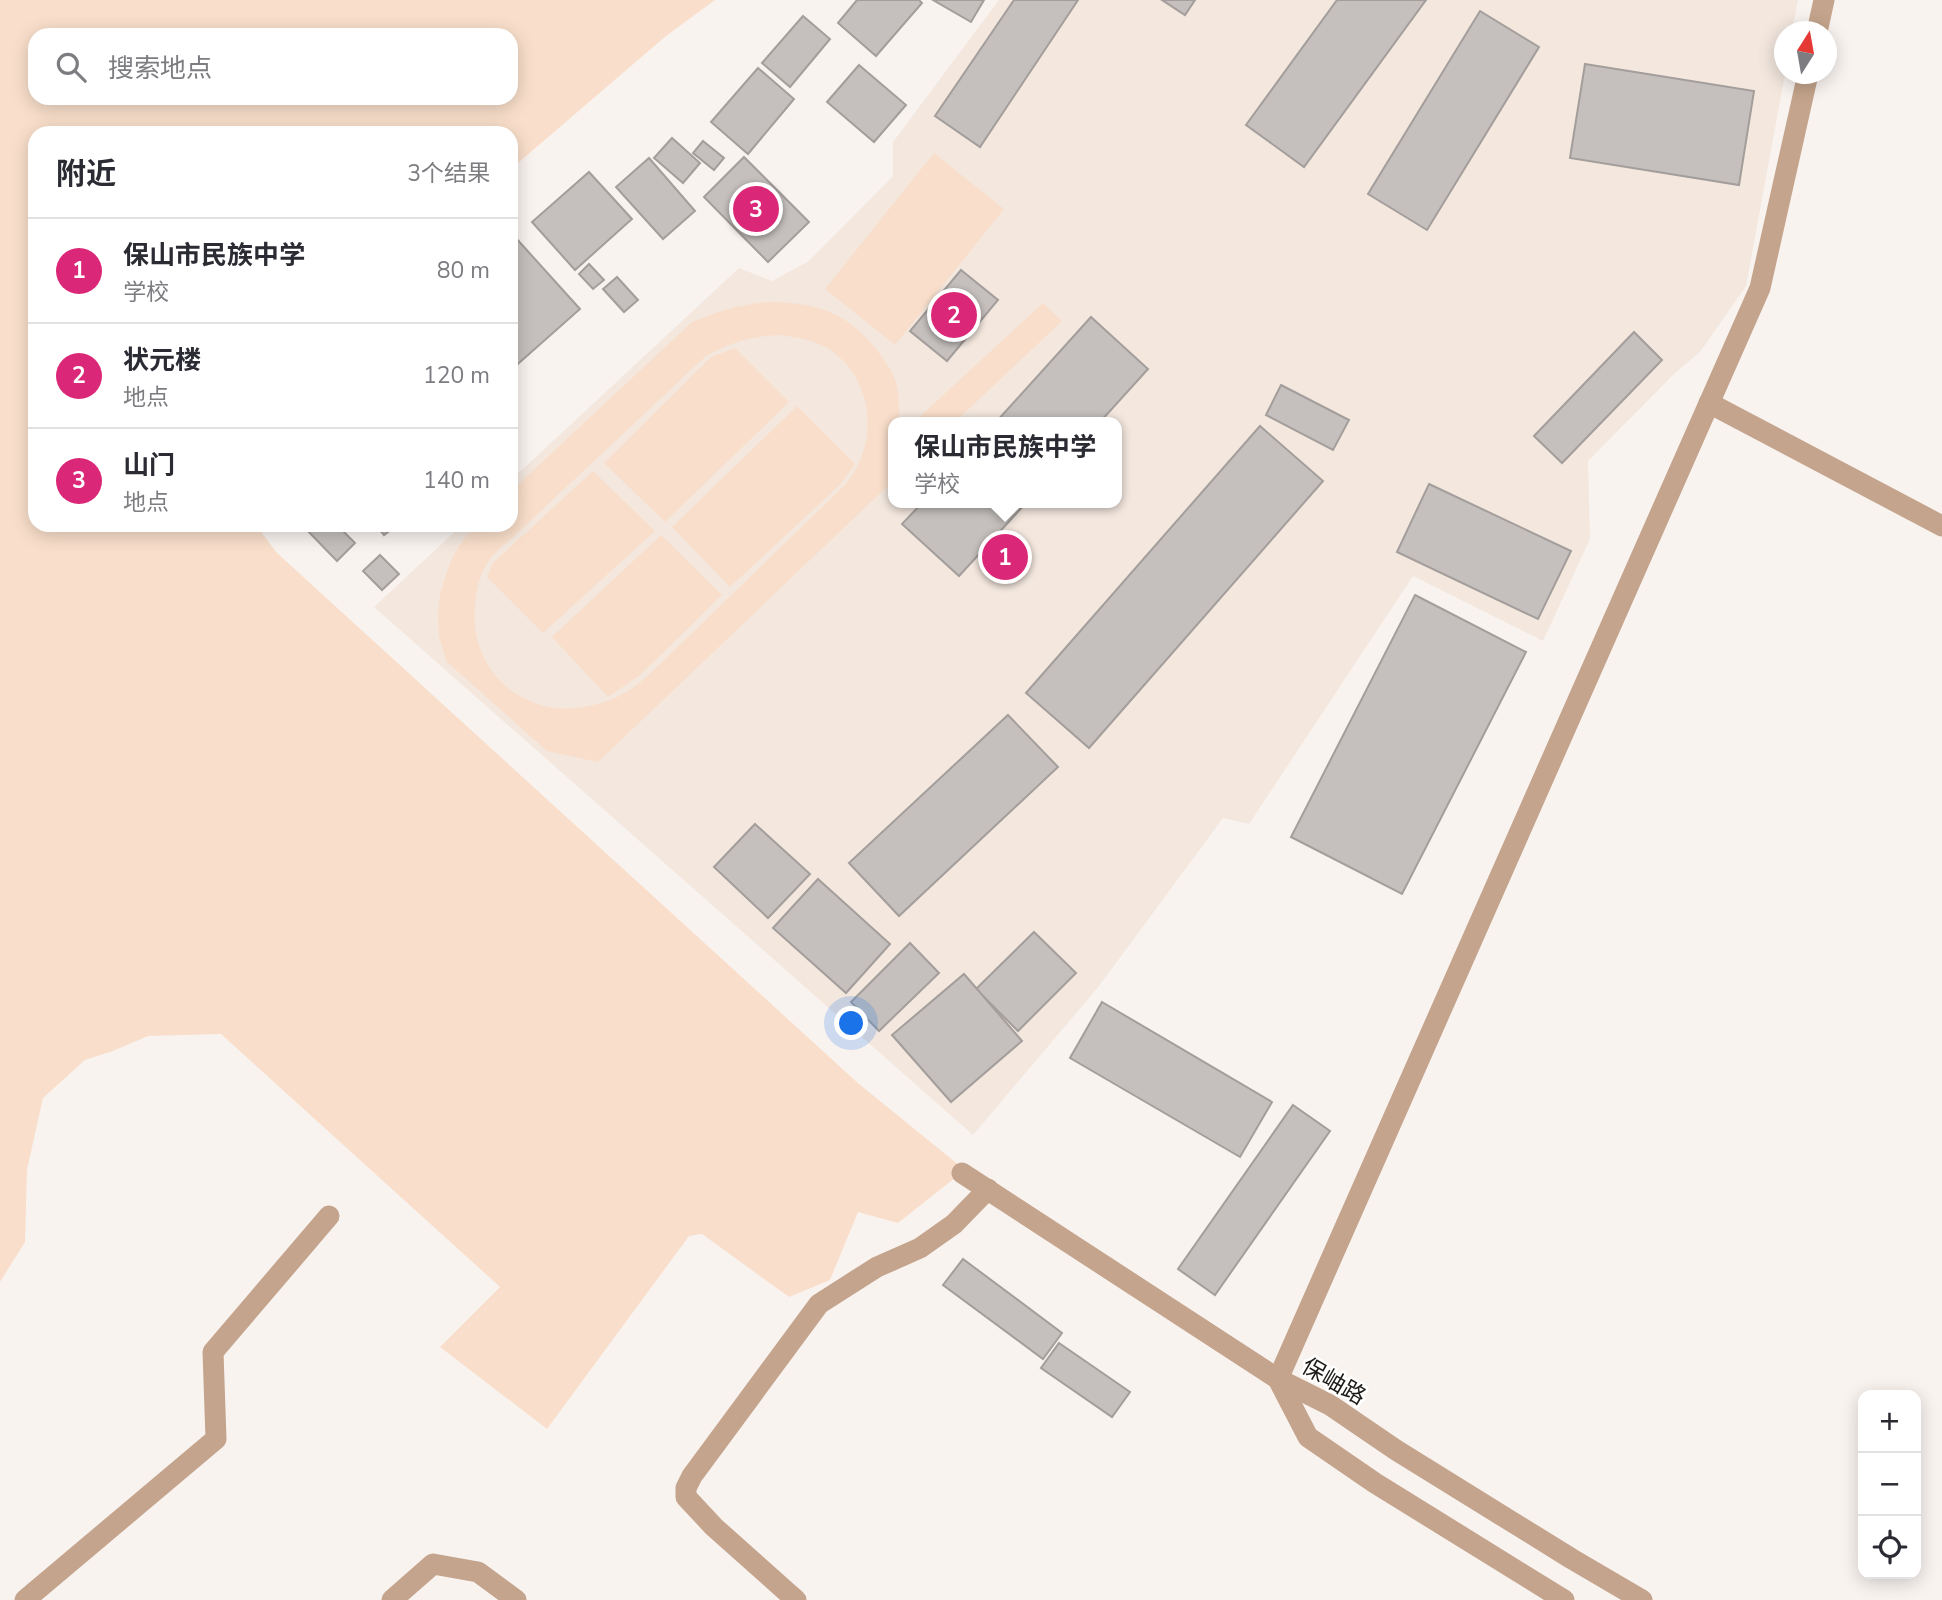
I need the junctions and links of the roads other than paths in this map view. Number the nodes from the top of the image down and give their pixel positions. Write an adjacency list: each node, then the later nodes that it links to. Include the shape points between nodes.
1 (1824, 0): 2 (street)
2 (1819, 21)
3 (1806, 84): 4 (street, via 1760,288)
4 (1709, 403): 5 (street); 9 (street)
5 (1942, 526)
6 (962, 1173): 7 (street)
7 (988, 1189): 9 (street); 13 (street, via 954,1224 920,1248 877,1267 819,1304 691,1476 686,1497)
8 (330, 1216): 10 (street, via 213,1352 216,1439)
9 (1278, 1379): 14 (street, 保岫路, via 1308,1437); 15 (street, 保岫路, via 1330,1405 1408,1458)
10 (25, 1600)
11 (392, 1600): 12 (street, via 433,1564 478,1572)
12 (516, 1600)
13 (796, 1600)
14 (1564, 1600)
15 (1642, 1600)

